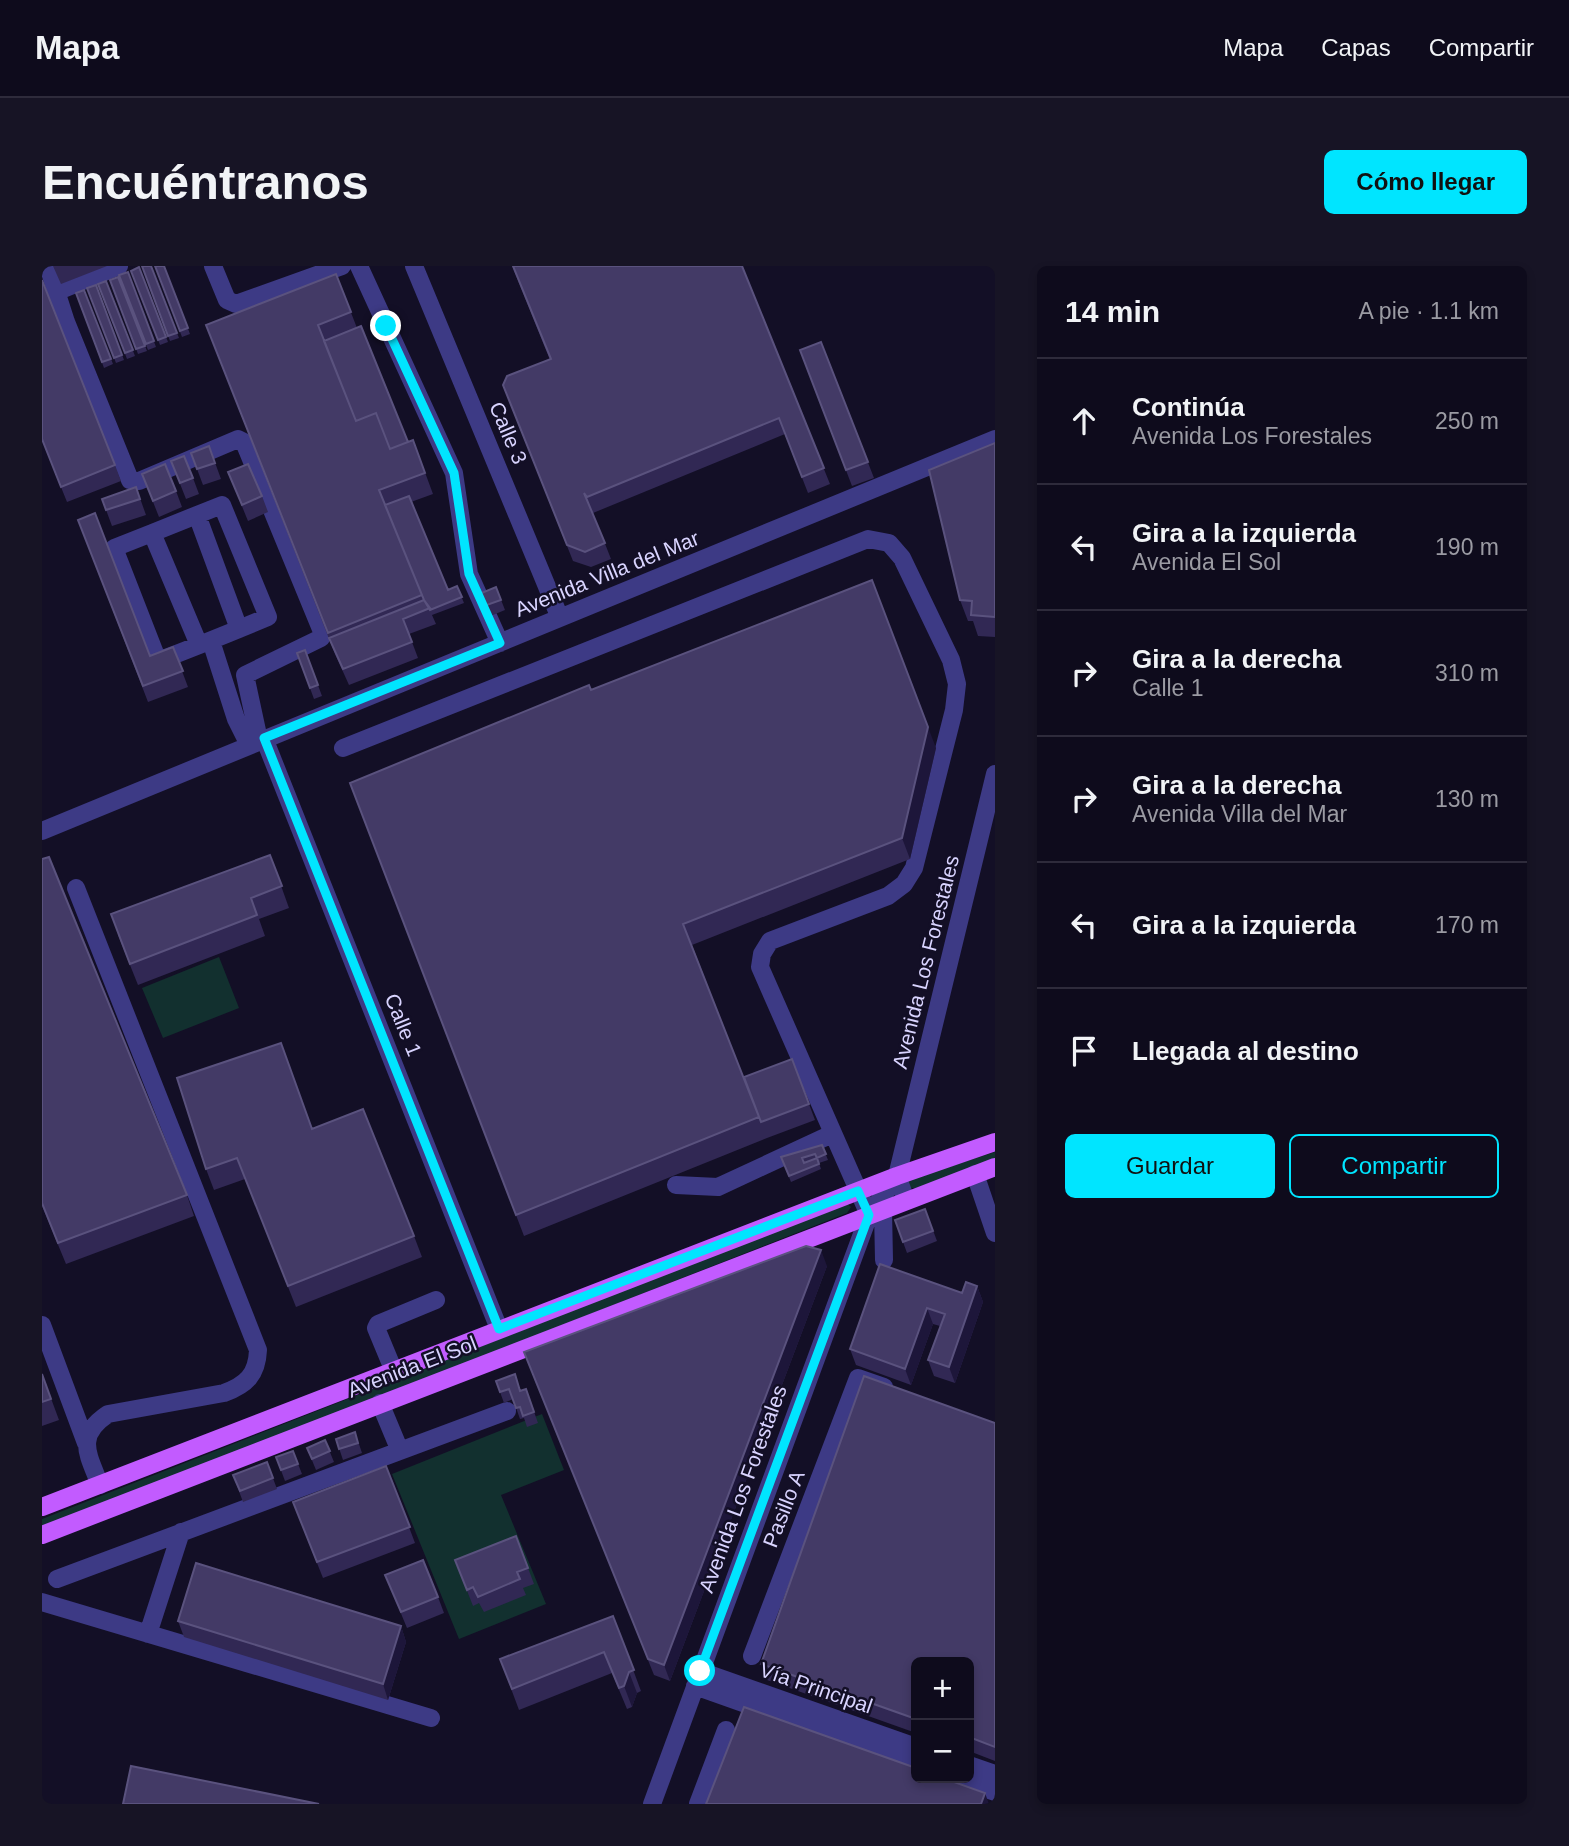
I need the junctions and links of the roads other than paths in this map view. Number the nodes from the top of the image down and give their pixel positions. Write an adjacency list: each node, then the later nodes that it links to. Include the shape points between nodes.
1 (48, 266): 8 (street)
2 (119, 266): 8 (street)
3 (213, 266): 7 (street, via 227,300 236,304)
4 (342, 266): 7 (street)
5 (359, 266): 15 (street, via 454,473 469,574)
6 (414, 266): 12 (street, Calle 3)
7 (295, 274)
8 (56, 292): 16 (street, via 130,480 138,481 238,439 244,442 323,634 245,675)
9 (995, 439): 12 (street, Avenida Villa del Mar)
10 (197, 515): 11 (street); 13 (street); 13 (street, via 222,505 268,617)
11 (152, 533): 14 (street); 14 (street, via 114,548 158,661)
12 (560, 618): 15 (street, Avenida Villa del Mar)
13 (239, 629): 14 (street)
14 (205, 643): 16 (street, via 236,719)
15 (500, 643): 16 (street, Avenida Villa del Mar)
16 (257, 741): 19 (street, Avenida Villa del Mar); 34 (street, Calle 1)
17 (343, 748): 21 (street, via 868,539 889,542 902,558 951,660 957,684 914,868 904,884 888,896 770,941 760,967)
18 (995, 774): 25 (street, Avenida Los Forestales)
19 (42, 831)
20 (76, 888): 39 (street, via 258,1350 257,1366 240,1387 108,1414 94,1424)
21 (832, 1134): 26 (street, via 718,1187); 27 (street)
22 (995, 1142): 25 (main road, Avenida El Sol)
23 (995, 1167): 24 (main road, Avenida El Sol)
24 (975, 1174): 28 (main road, Avenida El Sol); 30 (street)
25 (897, 1176): 27 (main road, Avenida El Sol); 28 (street); 29 (street, Avenida Los Forestales)
26 (676, 1185)
27 (858, 1191): 29 (street); 34 (main road, Avenida El Sol)
28 (906, 1200): 29 (main road, Avenida El Sol)
29 (876, 1212): 31 (street); 37 (main road, Avenida El Sol); 49 (street, Avenida Los Forestales)
30 (995, 1233)
31 (884, 1260)
32 (436, 1300): 35 (street, via 377,1324)
33 (42, 1325): 39 (street)
34 (499, 1329): 35 (main road, Avenida El Sol)
35 (393, 1369): 41 (main road, Avenida El Sol)
36 (895, 1391): 48 (street, Pasillo A, via 858,1378)
37 (380, 1403): 40 (street); 44 (main road, Avenida El Sol)
38 (507, 1411): 40 (street)
39 (86, 1443): 41 (street)
40 (400, 1451): 43 (street)
41 (100, 1485): 42 (main road, Avenida El Sol)
42 (42, 1507)
43 (181, 1532): 45 (street); 47 (street)
44 (42, 1535)
45 (57, 1578)
46 (42, 1602): 47 (street)
47 (148, 1634): 50 (street)
48 (752, 1656)
49 (698, 1679): 52 (street, Vía Principal); 53 (street); 58 (street, Avenida Los Forestales)
50 (431, 1718)
51 (726, 1730): 59 (street)
52 (911, 1745)
53 (911, 1762)
54 (974, 1767): 55 (street)
55 (995, 1774)
56 (969, 1783): 57 (street)
57 (995, 1792)
58 (652, 1804)
59 (698, 1804)

